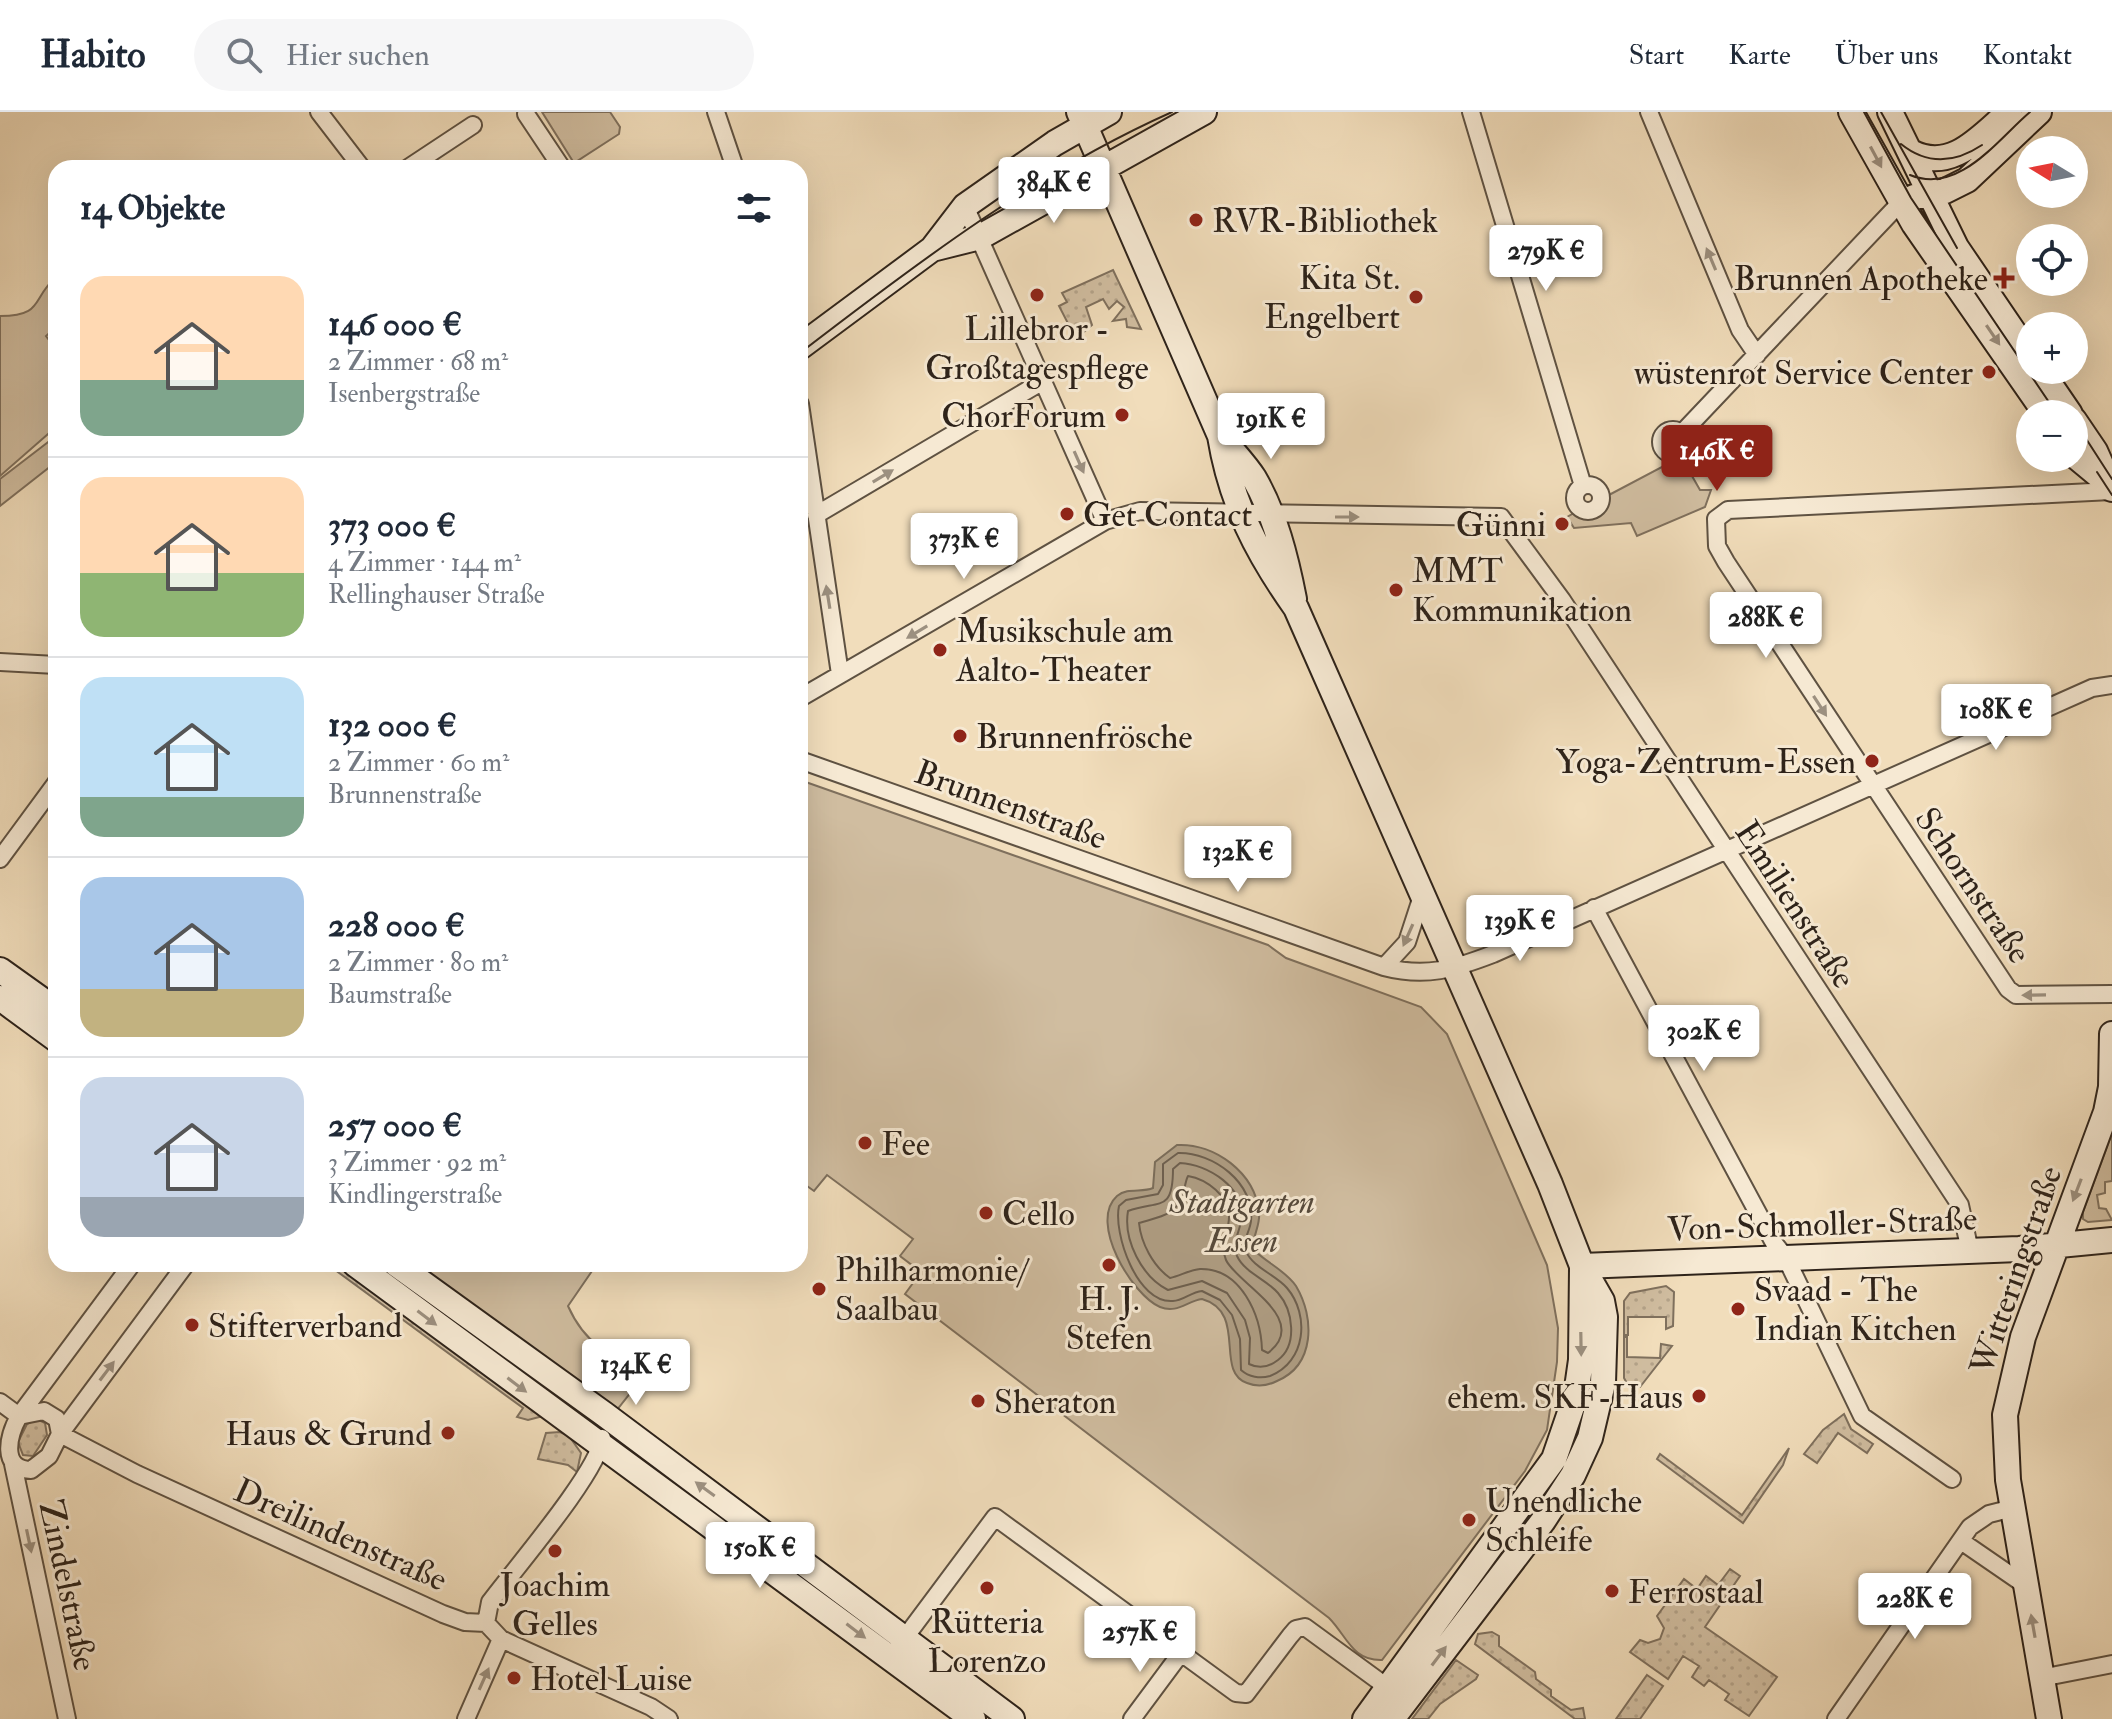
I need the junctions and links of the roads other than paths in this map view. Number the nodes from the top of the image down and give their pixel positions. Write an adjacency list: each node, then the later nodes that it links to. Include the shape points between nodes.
1 (319, 112): 14 (street)
2 (716, 112): 17 (street)
3 (1109, 112): 12 (street)
4 (1204, 112): 19 (street)
5 (1471, 112): 37 (street)
6 (1649, 112): 29 (street, one-way to 6, via 1740,330)
7 (1851, 112): 22 (street, one-way to 22)
8 (1890, 112): 18 (street)
9 (2009, 112): 18 (street, via 1959,154)
10 (2039, 112): 20 (street)
11 (526, 114): 16 (street)
12 (1082, 118): 19 (street); 23 (street)
13 (473, 125): 15 (street)
14 (356, 160)
15 (420, 160)
16 (557, 160)
17 (732, 160)
18 (1923, 160): 21 (street); 22 (street)
19 (1104, 169): 24 (street); 33 (street)
20 (1967, 180): 21 (street); 25 (street, via 1954,220)
21 (1929, 194): 22 (street); 25 (street)
22 (1901, 202): 29 (street); 31 (street, one-way to 31)
23 (965, 206): 24 (street); 26 (street)
24 (980, 237): 26 (street); 30 (street)
25 (1956, 247): 27 (street)
26 (932, 249): 28 (street)
27 (2016, 335)
28 (808, 341)
29 (1757, 355): 32 (street)
30 (1043, 381): 39 (street, one-way to 30); 42 (street, one-way to 42)
31 (2036, 400)
32 (1682, 433)
33 (1220, 436): 40 (street, via 1227,480); 41 (street, via 1254,478)
34 (2088, 441): 38 (street)
35 (808, 460): 39 (street)
36 (2088, 467): 38 (street)
37 (1583, 486)
38 (2111, 488): 50 (street, Schornstraße, one-way to 50, via 1728,510 1716,519 1717,546 1726,562)
39 (816, 515): 46 (street, one-way to 39)
40 (1242, 515): 41 (street); 42 (street, via 1140,511); 43 (street, via 1262,561)
41 (1269, 516): 43 (street, via 1285,551); 52 (street, Emilienstraße, one-way to 52, via 1501,517 1562,600)
42 (1105, 521): 46 (street, one-way to 46)
43 (1296, 608): 54 (street)
44 (0, 662): 45 (street)
45 (48, 665)
46 (840, 674): 48 (street)
47 (2112, 685): 50 (street, Brunnenstraße, via 2092,688)
48 (808, 693)
49 (808, 763): 56 (street, Brunnenstraße)
50 (1872, 784): 52 (street, Brunnenstraße); 59 (street, Schornstraße, one-way to 50, via 2016,995 2008,989)
51 (48, 794): 53 (street)
52 (1725, 852): 55 (street, Brunnenstraße); 66 (street, Emilienstraße, via 1960,1205)
53 (0, 859)
54 (1422, 896): 56 (street, one-way to 56, via 1407,942); 58 (street)
55 (1594, 908): 58 (street, Brunnenstraße); 67 (street)
56 (1384, 967): 58 (street, Brunnenstraße, via 1420,974)
57 (0, 970): 61 (street)
58 (1455, 970): 68 (street)
59 (2112, 994)
60 (0, 998): 62 (street)
61 (48, 1004)
62 (48, 1033)
63 (2112, 1034): 65 (street, Witteringstraße, one-way to 65, via 2106,1112)
64 (2112, 1240): 65 (street, Von-Schmoller-Straße)
65 (2056, 1245): 66 (street, Von-Schmoller-Straße); 81 (street, Witteringstraße, via 2017,1354 2006,1404 2004,1444)
66 (1970, 1251): 67 (street, Von-Schmoller-Straße)
67 (1786, 1258): 68 (street, Von-Schmoller-Straße); 80 (street, via 1862,1416)
68 (1582, 1266): 90 (street, one-way to 90, via 1576,1395 1554,1459); 98 (street, one-way to 68, via 1543,1521 1585,1452 1602,1393 1606,1332 1602,1301)
69 (126, 1272): 75 (street)
70 (180, 1272): 76 (street, one-way to 70)
71 (366, 1272): 78 (street, one-way to 78)
72 (407, 1272): 74 (street)
73 (0, 1402): 75 (street)
74 (604, 1414): 78 (street); 86 (street, one-way to 74)
75 (19, 1416): 76 (street, Dreilindenstraße, via 44,1411 57,1419); 77 (street)
76 (60, 1434): 79 (street, via 38,1467); 84 (street, Dreilindenstraße, via 443,1614)
77 (3, 1445): 79 (street)
78 (602, 1448): 84 (street, via 490,1602); 86 (street, one-way to 86)
79 (13, 1464): 91 (street, Zindelstraße, one-way to 91)
80 (1952, 1479)
81 (2013, 1508): 82 (street, via 1979,1519); 83 (street, Witteringstraße)
82 (1961, 1541): 83 (street); 99 (street)
83 (2025, 1585): 89 (street, Witteringstraße, one-way to 83)
84 (486, 1623): 85 (street)
85 (501, 1639): 92 (street, one-way to 85); 93 (street)
86 (897, 1647): 87 (street, via 995,1517); 94 (street); 95 (street)
87 (1181, 1653): 90 (street, via 1236,1693 1246,1694 1296,1629 1305,1627); 96 (street)
88 (2112, 1664): 89 (street)
89 (2041, 1678): 100 (street, Witteringstraße)
90 (1387, 1687): 97 (street)
91 (67, 1719)
92 (466, 1719)
93 (669, 1719)
94 (973, 1719)
95 (1012, 1719)
96 (1132, 1719)
97 (1365, 1719)
98 (1392, 1719)
99 (1836, 1719)
100 (2049, 1719)

